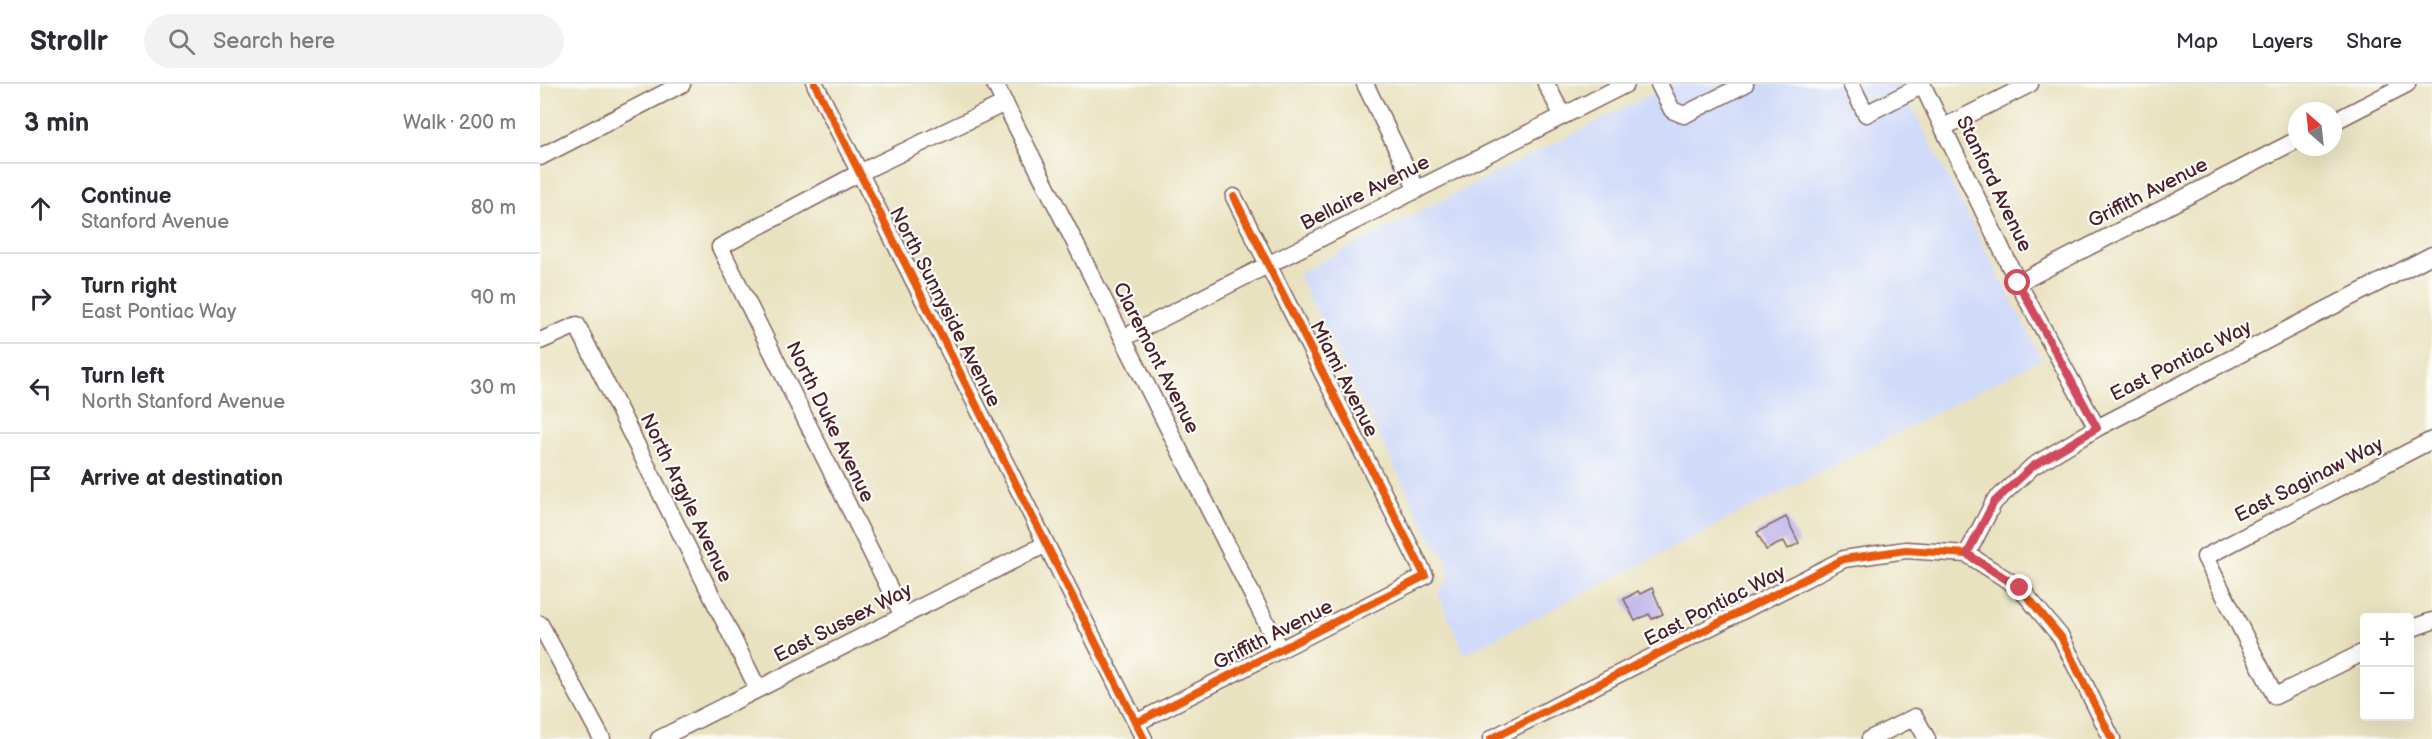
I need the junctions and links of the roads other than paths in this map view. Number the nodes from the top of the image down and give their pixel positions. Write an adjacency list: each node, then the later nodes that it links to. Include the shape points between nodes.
1 (682, 84): 18 (street)
2 (814, 84): 19 (street, North Sunnyside Avenue)
3 (995, 84): 13 (street, Claremont Avenue)
4 (1365, 84): 20 (street)
5 (1546, 84): 14 (street)
6 (1626, 84): 14 (street, Bellaire Avenue)
7 (1659, 84): 8 (street, via 1672,110 1684,115)
8 (1745, 84)
9 (1851, 84): 12 (street, via 1866,114)
10 (2030, 84): 16 (street)
11 (2407, 84): 15 (street)
12 (1922, 85): 16 (street, Stanford Avenue)
13 (1005, 103): 19 (street); 25 (street, Claremont Avenue)
14 (1563, 116): 20 (street, Bellaire Avenue)
15 (2342, 117)
16 (1944, 127): 24 (street, Stanford Avenue)
17 (2288, 145): 24 (street, Griffith Avenue)
18 (540, 157)
19 (859, 173): 29 (street, North Sunnyside Avenue); 32 (street, North Duke Avenue, via 720,247)
20 (1417, 190): 23 (street, Bellaire Avenue)
21 (1234, 197): 23 (street, Miami Avenue)
22 (2432, 255): 27 (street, East Pontiac Way)
23 (1268, 265): 25 (street, Bellaire Avenue); 31 (street, Miami Avenue)
24 (2018, 283): 27 (street, Stanford Avenue)
25 (1123, 338): 36 (street, Claremont Avenue)
26 (540, 341): 38 (street, North Argyle Avenue, via 577,325)
27 (2097, 428): 30 (street, East Pontiac Way, via 2033,466 1994,502)
28 (2432, 440): 37 (street, East Saginaw Way, via 2205,557 2275,696)
29 (1046, 544): 32 (street, East Sussex Way); 39 (street, North Sunnyside Avenue)
30 (1967, 554): 43 (street, East Pontiac Way, via 1906,550 1844,559); 46 (street, via 2020,588 2061,637)
31 (1425, 576): 36 (street, Griffith Avenue)
32 (903, 616): 38 (street, East Sussex Way)
33 (2432, 621): 35 (street)
34 (540, 624): 40 (street)
35 (2414, 627)
36 (1280, 650): 39 (street, Griffith Avenue)
37 (2360, 653)
38 (758, 689): 41 (street, East Sussex Way)
39 (1137, 723): 42 (street, North Sunnyside Avenue)
40 (602, 739)
41 (659, 739)
42 (1144, 739)
43 (1491, 739)
44 (1870, 739): 45 (street, via 1915,717)
45 (1927, 739)
46 (2112, 739)

